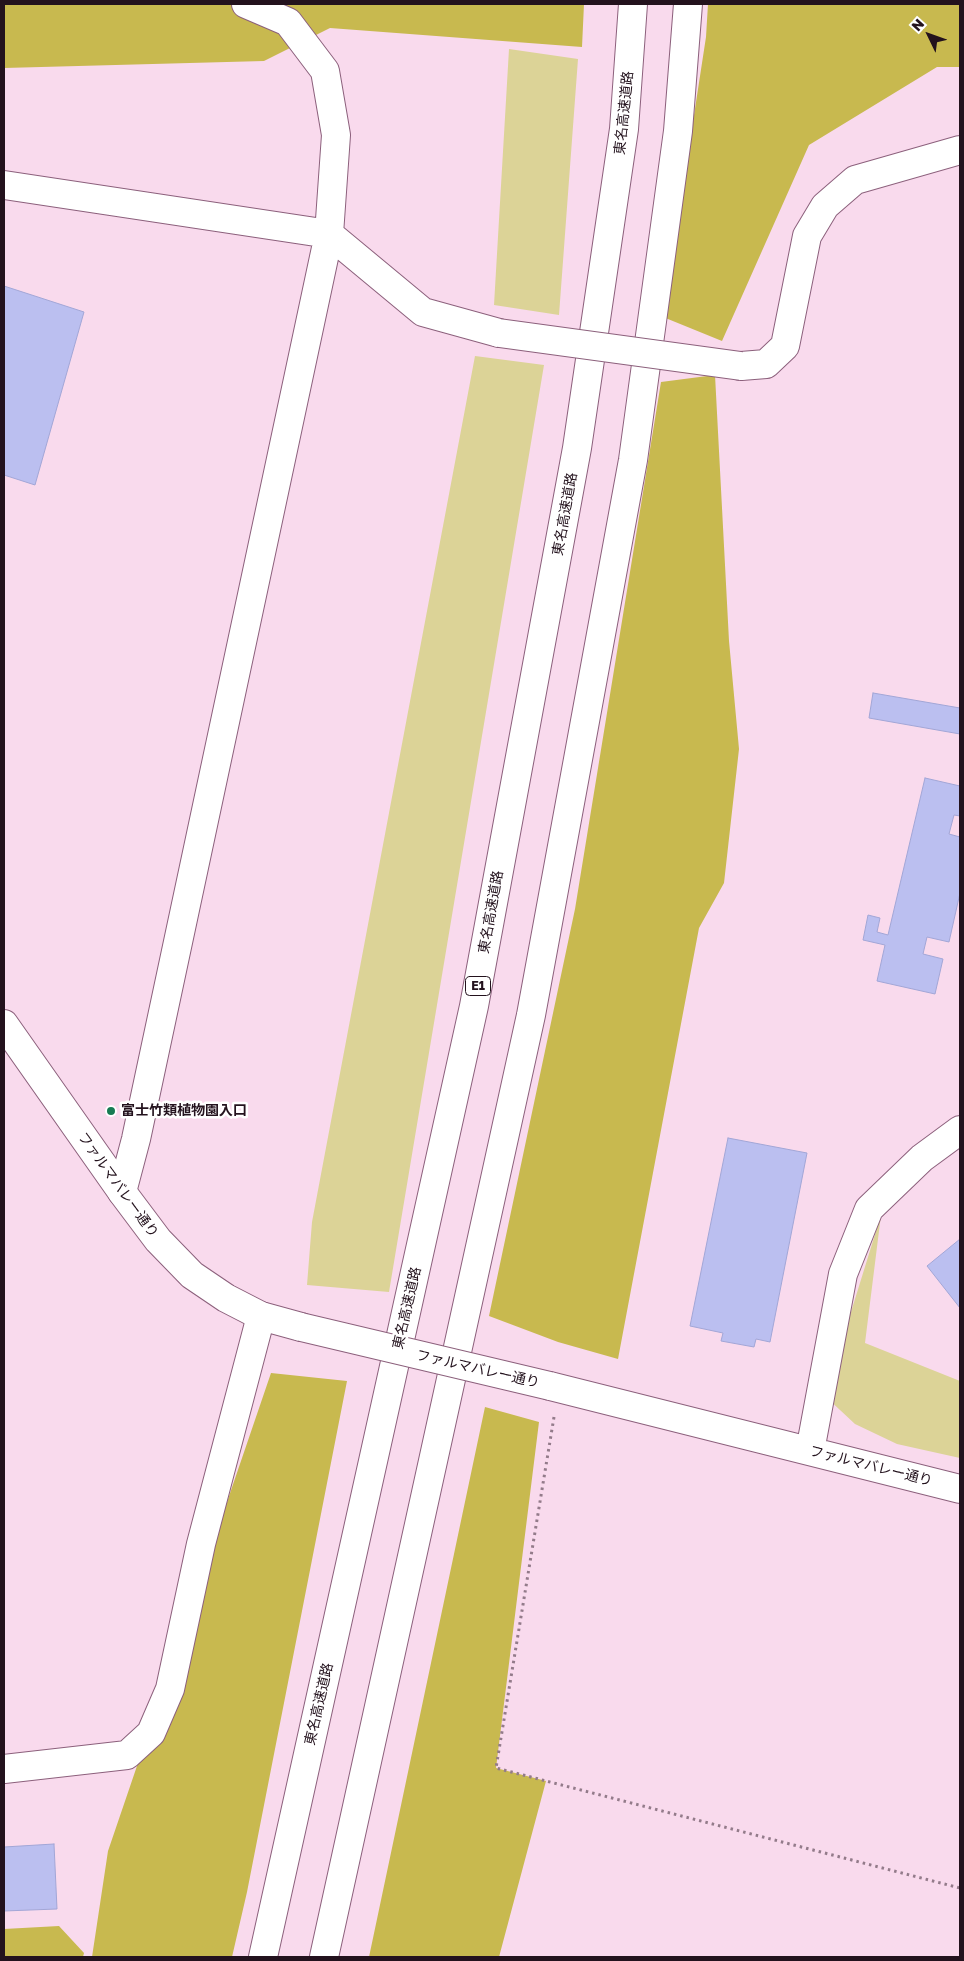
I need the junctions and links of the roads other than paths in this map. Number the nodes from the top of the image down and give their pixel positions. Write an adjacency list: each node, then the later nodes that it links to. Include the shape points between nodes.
1 (246, 4): 6 (main road, via 288,22 325,71 336,135)
2 (633, 4): 14 (main road, 東名高速道路 / E1, via 624,129 577,448 474,1006)
3 (688, 4): 15 (main road, via 678,131 633,460 534,996)
4 (960, 150): 6 (main road, bridge, via 855,180 825,206 807,236 785,346 766,364 741,366 499,333 423,312)
5 (4, 185): 6 (main road)
6 (329, 234): 9 (main road)
7 (4, 1024): 9 (main road, ファルマバレー通り)
8 (960, 1130): 11 (main road, via 922,1158 869,1209 843,1274)
9 (122, 1192): 10 (main road, ファルマバレー通り, via 158,1240 192,1275)
10 (261, 1316): 11 (main road, ファルマバレー通り, bridge); 13 (main road, via 201,1544 170,1689 151,1733 127,1755)
11 (810, 1451): 12 (main road, ファルマバレー通り)
12 (960, 1490)
13 (4, 1769)
14 (263, 1957)
15 (324, 1957)

